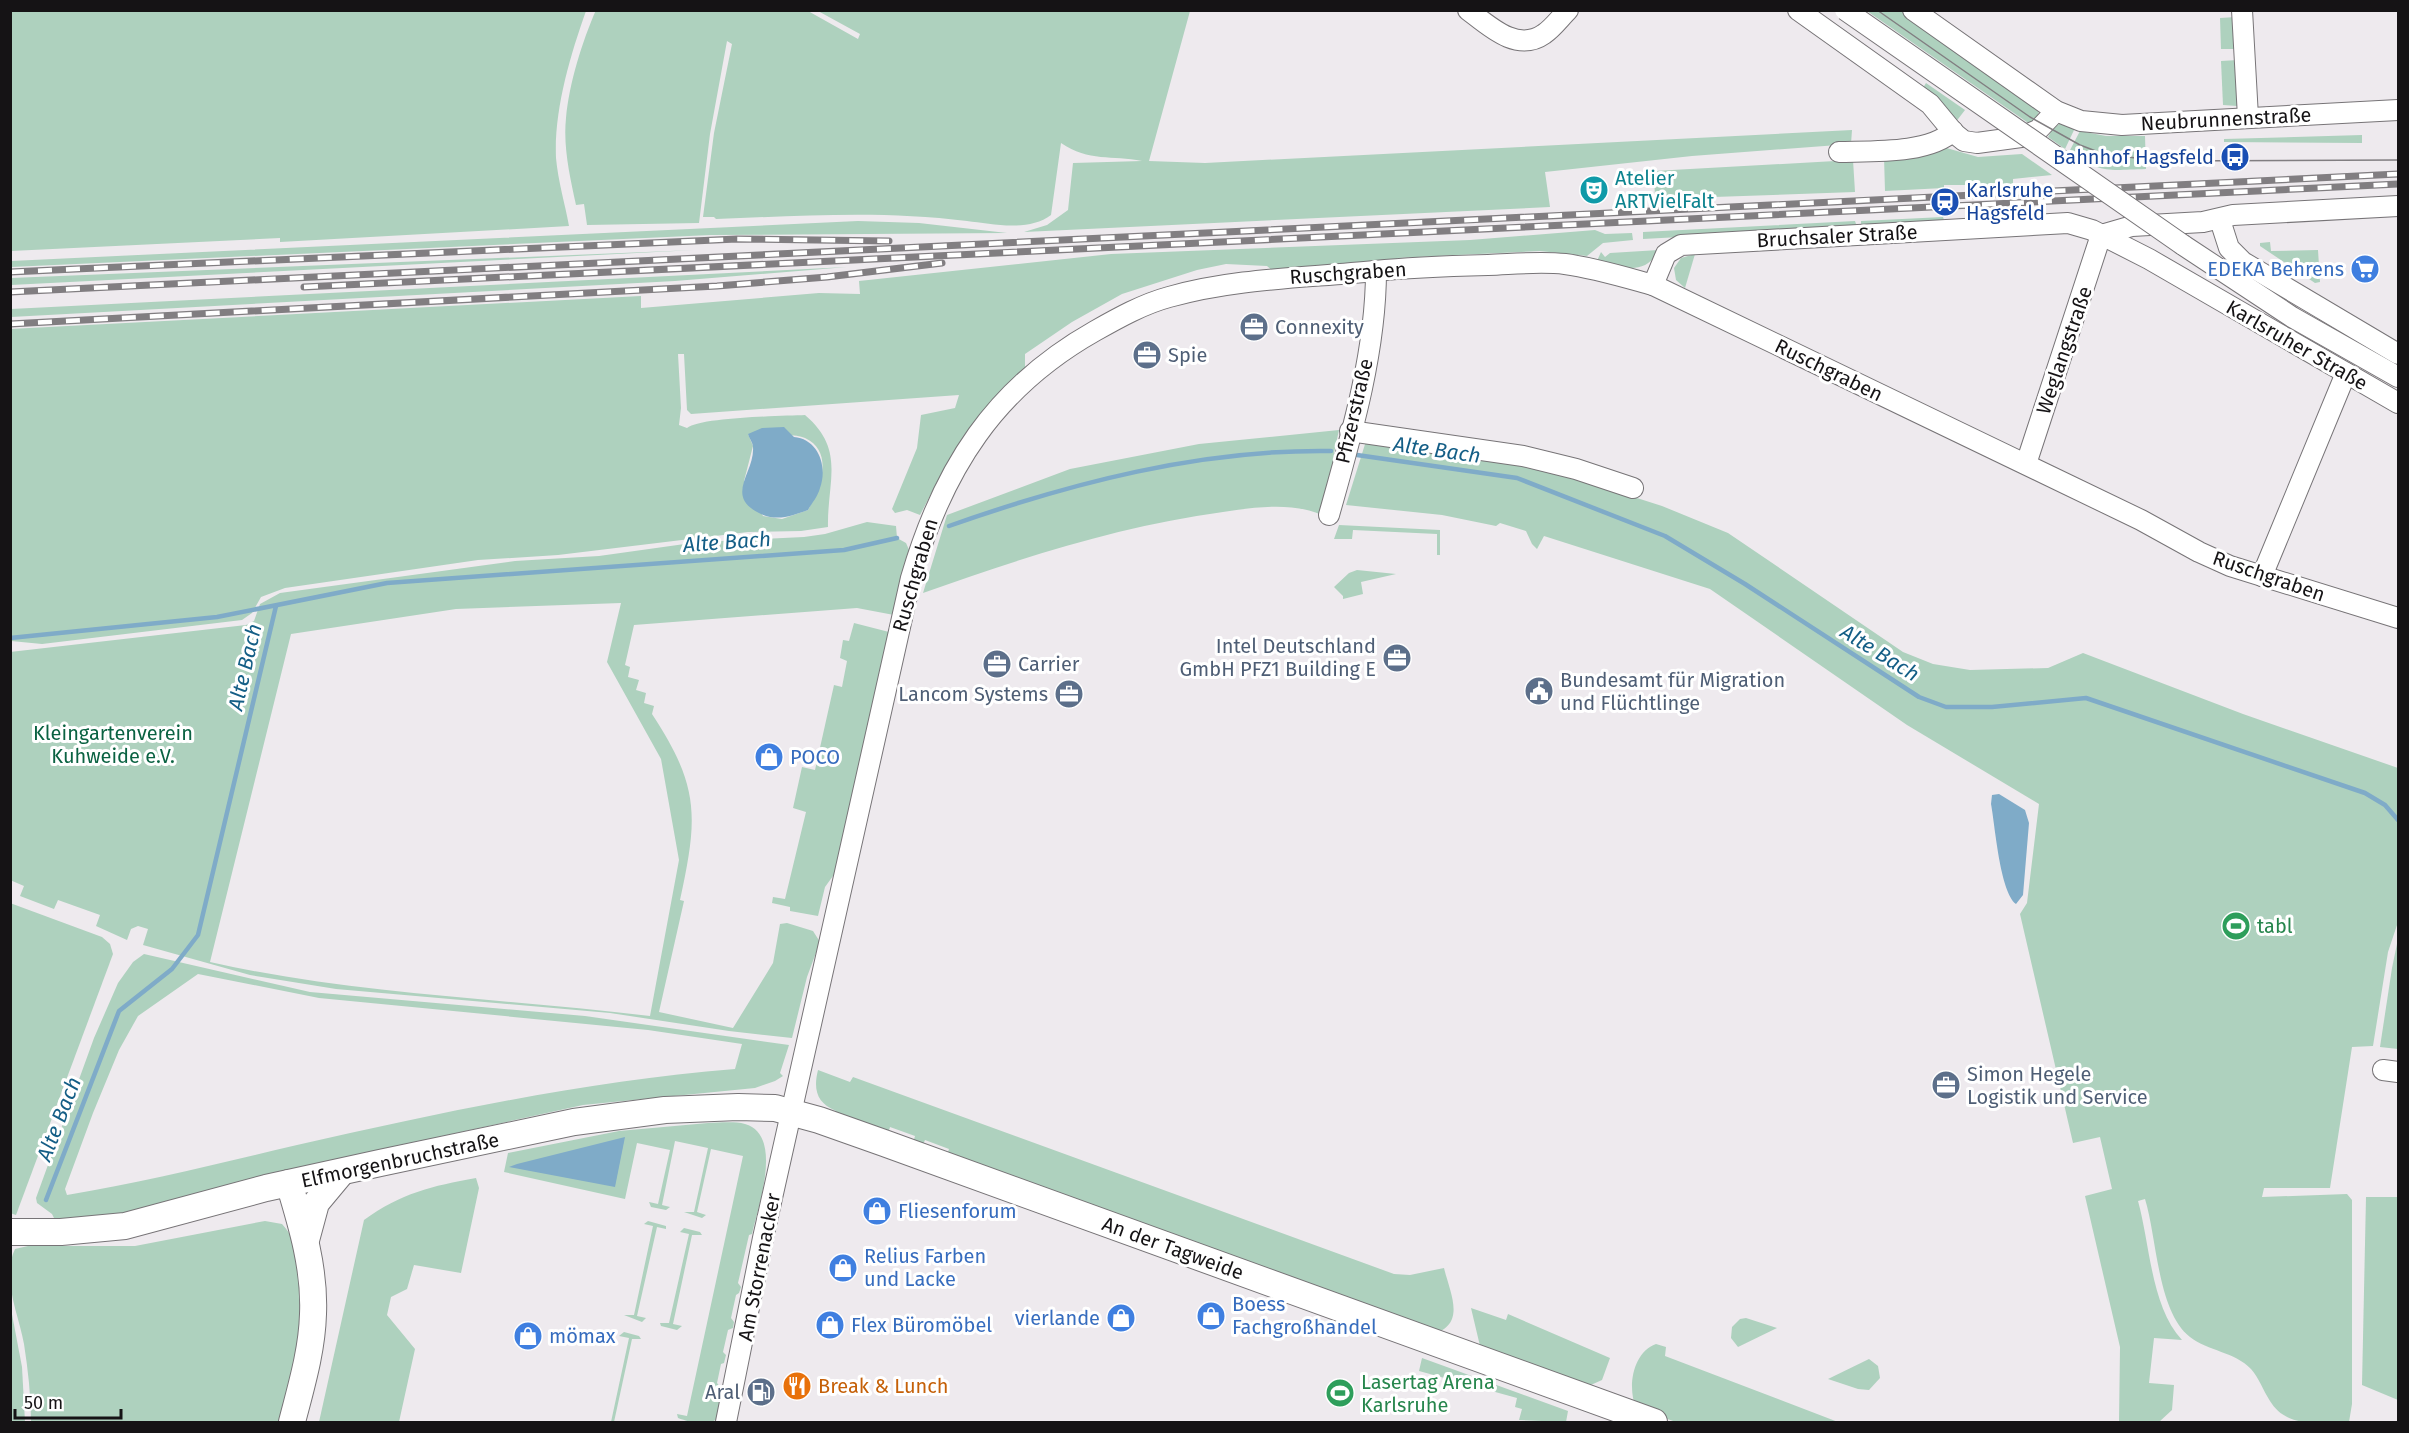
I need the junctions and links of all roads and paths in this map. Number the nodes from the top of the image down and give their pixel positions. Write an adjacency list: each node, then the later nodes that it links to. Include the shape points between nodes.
1 (1468, 10): 2 (street, via 1508,38 1525,40 1544,34)
2 (1568, 10)
3 (1798, 10): 10 (street, via 1930,104)
4 (1845, 10): 18 (street, Karlsruher Straße, bridge, via 2158,229 2292,317)
5 (1913, 10): 8 (street)
6 (2242, 10): 9 (street)
7 (2398, 110): 9 (street, Neubrunnenstraße)
8 (2056, 111): 9 (street, Neubrunnenstraße, via 2104,125); 10 (street, via 2038,130 2021,137 1977,143 1964,141)
9 (2248, 117)
10 (1953, 131): 11 (street, via 1922,147)
11 (1839, 152)
12 (2398, 206): 13 (street, via 2233,215)
13 (2220, 220): 14 (street, via 2132,226); 17 (street, via 2229,248 2243,262)
14 (2102, 235): 16 (street, Bruchsaler Straße, via 2068,223 1681,245 1666,254); 19 (street, Karlsruher Straße); 22 (street, Weglangstraße)
15 (1376, 271): 16 (street, Ruschgraben, via 1542,263 1588,268); 21 (street, Pfizerstraße, via 1376,311); 27 (street, Ruschgraben, via 1257,279 1167,297 1126,313 1077,341 1035,372 1004,400 973,439 945,485 910,578)
16 (1653, 285): 22 (street, Ruschgraben)
17 (2390, 350)
18 (2391, 373)
19 (2346, 374): 20 (street, Karlsruher Straße); 25 (street)
20 (2398, 403)
21 (1350, 431): 23 (street, via 1523,456 1576,468); 24 (street, Pfizerstraße)
22 (2026, 464): 25 (street, Ruschgraben, via 2199,552)
23 (1633, 488)
24 (1329, 515)
25 (2262, 576): 26 (street, Ruschgraben)
26 (2398, 618)
27 (792, 1112): 28 (main road, Elfmorgenbruchstraße, via 738,1107 607,1117); 33 (street, Am Storrenacker); 34 (main road, An der Tagweide)
28 (341, 1173): 29 (main road, Elfmorgenbruchstraße); 31 (main road, via 316,1203)
29 (289, 1183): 30 (main road, Elfmorgenbruchstraße, via 125,1226); 31 (main road)
30 (10, 1232)
31 (306, 1240): 32 (main road, via 313,1315)
32 (292, 1422)
33 (726, 1422)
34 (1654, 1422)

